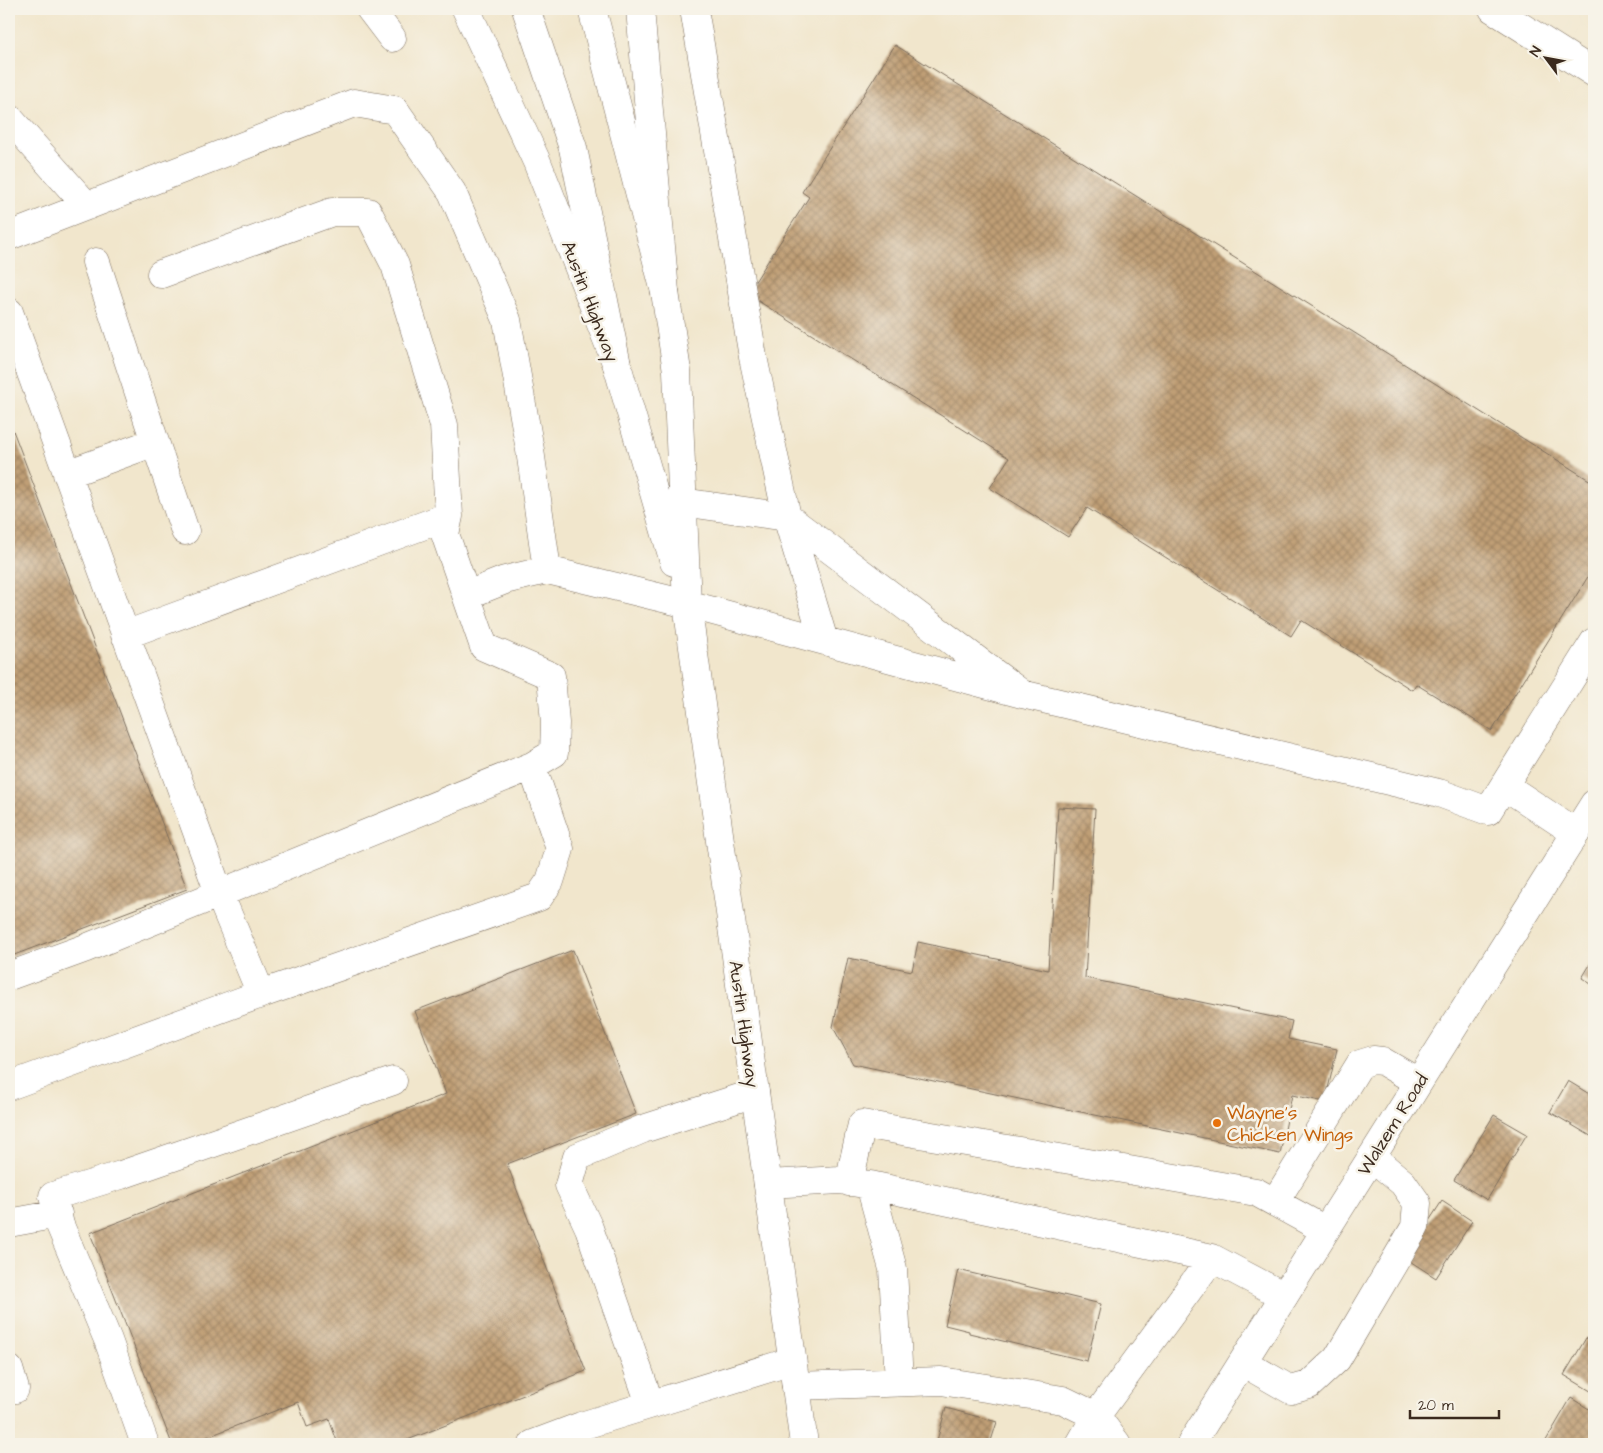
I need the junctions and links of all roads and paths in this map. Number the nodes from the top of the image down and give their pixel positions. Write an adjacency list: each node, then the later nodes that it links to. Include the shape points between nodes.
1 (370, 9): 8 (main road)
2 (466, 9): 17 (main road, Austin Highway, via 537,162)
3 (526, 9): 17 (main road, via 573,148)
4 (592, 9): 15 (main road)
5 (640, 9): 15 (main road, Austin Highway)
6 (694, 9): 22 (main road, via 753,357)
7 (1492, 9): 9 (main road)
8 (392, 38)
9 (1594, 73)
10 (9, 118): 11 (main road)
11 (87, 206): 12 (main road); 24 (main road, via 354,103 395,110 452,192 507,320)
12 (9, 236)
13 (96, 262): 18 (main road)
14 (161, 274): 21 (main road, via 332,212 368,212 395,265 444,425)
15 (665, 292): 20 (main road, Austin Highway, via 676,371)
16 (9, 312): 19 (main road)
17 (617, 365): 26 (main road, Austin Highway)
18 (155, 442): 19 (main road); 23 (main road)
19 (67, 474): 27 (main road)
20 (682, 502): 22 (main road); 26 (main road, Austin Highway)
21 (449, 516): 25 (main road, via 445,534); 27 (main road)
22 (787, 517): 28 (main road); 30 (main road)
23 (185, 531)
24 (547, 570): 25 (main road); 26 (main road)
25 (467, 594): 31 (main road, via 484,647 551,676 554,753)
26 (687, 604): 28 (main road); 41 (main road, Austin Highway)
27 (125, 635): 35 (main road)
28 (824, 641): 30 (main road)
29 (1594, 642): 32 (main road)
30 (1022, 694): 32 (main road, via 1439,793 1488,811)
31 (532, 766): 35 (main road); 37 (main road, via 560,849 550,881 539,897)
32 (1505, 786): 34 (main road)
33 (1594, 804): 34 (main road, Walzem Road)
34 (1576, 833): 39 (main road, Walzem Road)
35 (219, 893): 36 (main road); 37 (main road)
36 (9, 976)
37 (261, 994): 40 (main road)
38 (393, 1081): 46 (main road, via 53,1196)
39 (1418, 1082): 42 (main road, Walzem Road); 45 (main road, via 1382,1061 1360,1064)
40 (9, 1086)
41 (755, 1093): 44 (main road, Austin Highway); 54 (main road, via 643,1129 577,1157 569,1185 588,1228)
42 (1372, 1157): 48 (main road, Walzem Road); 51 (main road, via 1403,1183 1417,1204 1415,1227 1337,1359 1309,1385 1291,1390)
43 (860, 1183): 44 (main road, via 840,1180); 45 (main road, via 862,1124 1256,1192); 49 (main road); 53 (main road, via 893,1269)
44 (768, 1184): 52 (main road, Austin Highway)
45 (1275, 1202): 48 (main road)
46 (58, 1214): 47 (main road); 57 (main road)
47 (9, 1223)
48 (1325, 1230): 50 (main road, Walzem Road)
49 (1212, 1258): 50 (main road); 55 (main road)
50 (1284, 1296): 51 (main road, Walzem Road)
51 (1244, 1363): 61 (main road, Walzem Road)
52 (794, 1374): 53 (main road); 54 (main road); 58 (main road, Austin Highway)
53 (899, 1382): 55 (main road, via 941,1381 1063,1400)
54 (650, 1404): 56 (main road)
55 (1096, 1416): 59 (main road); 60 (main road)
56 (538, 1443)
57 (145, 1444)
58 (804, 1444)
59 (1080, 1444)
60 (1117, 1444)
61 (1191, 1444)

